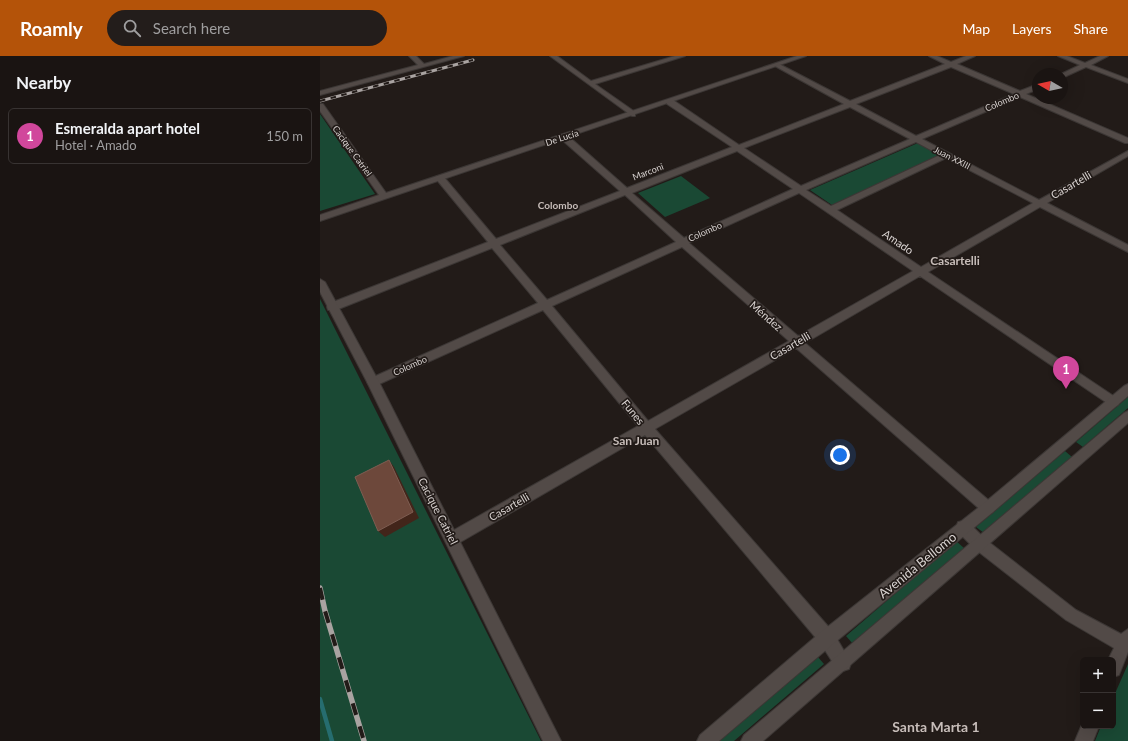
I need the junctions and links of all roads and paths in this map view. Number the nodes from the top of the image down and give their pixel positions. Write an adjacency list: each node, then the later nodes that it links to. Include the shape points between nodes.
1 (412, 56): 13 (street)
2 (461, 56): 13 (street)
3 (567, 56): 10 (street)
4 (682, 56): 17 (street)
5 (803, 56): 12 (street, De Lucía)
6 (932, 56): 11 (street)
7 (972, 56): 11 (street, Marconi)
8 (1061, 56): 14 (street)
9 (1105, 56): 14 (street)
10 (555, 57): 17 (street)
11 (950, 64): 20 (street); 22 (street, Marconi)
12 (777, 65): 21 (street, De Lucía); 22 (street, Juan XXIII)
13 (422, 66): 19 (street)
14 (1086, 66): 15 (street); 16 (street)
15 (1068, 74)
16 (1128, 81)
17 (590, 84): 24 (street)
18 (1032, 89): 20 (street, Colombo)
19 (320, 93)
20 (1020, 94): 26 (street, Colombo); 27 (street)
21 (670, 102): 24 (street, De Lucía); 28 (street, Amado)
22 (850, 104): 26 (street, Juan XXIII); 28 (street, Marconi)
23 (320, 106): 34 (street, Cacique Catriel)
24 (632, 114): 25 (street, De Lucía)
25 (564, 137): 31 (street, De Lucía); 33 (street, Méndez)
26 (916, 139): 30 (street, Juan XXIII); 32 (street, Colombo)
27 (1128, 141)
28 (737, 148): 32 (street, Amado); 33 (street, Marconi)
29 (1128, 153): 35 (street, Casartelli)
30 (946, 155): 35 (street, Juan XXIII); 36 (street)
31 (440, 178): 34 (street, De Lucía); 39 (street, Funes)
32 (799, 190): 36 (street, Amado); 38 (street, Colombo)
33 (626, 192): 38 (street, Méndez); 39 (street, Marconi)
34 (385, 197): 37 (street, De Lucía)
35 (1040, 203): 40 (street, Juan XXIII); 41 (street, Casartelli)
36 (830, 210): 41 (street, Amado)
37 (320, 218)
38 (682, 242): 43 (street, Colombo); 45 (street, Méndez)
39 (494, 243): 43 (street, Funes); 44 (street, Marconi)
40 (1128, 249)
41 (920, 270): 45 (street, Casartelli); 48 (street, Amado)
42 (320, 282): 44 (street, Cacique Catriel)
43 (546, 304): 46 (street, Colombo); 50 (street, Funes)
44 (332, 307): 46 (street, Cacique Catriel)
45 (796, 342): 50 (street, Casartelli); 53 (street, Méndez)
46 (374, 382): 55 (street, Cacique Catriel)
47 (1128, 389): 48 (street, Avenida Bellomo)
48 (1114, 402): 51 (street, Avenida Bellomo)
49 (1128, 416): 52 (street, Avenida Bellomo)
50 (647, 428): 55 (street, Casartelli); 57 (street, Funes)
51 (1064, 444): 52 (street); 53 (street, Avenida Bellomo)
52 (1081, 457): 56 (street, Avenida Bellomo)
53 (988, 508): 54 (street, Avenida Bellomo)
54 (963, 527): 56 (street); 57 (street, Avenida Bellomo)
55 (452, 539): 62 (street, Cacique Catriel)
56 (980, 544): 58 (street, via 1071,615); 59 (street, Avenida Bellomo)
57 (827, 638): 59 (street, Funes); 63 (street, Avenida Bellomo)
58 (1126, 641): 60 (street)
59 (842, 662): 64 (street, Avenida Bellomo)
60 (1116, 663)
61 (1089, 729): 65 (street)
62 (552, 741)
63 (706, 741)
64 (750, 741)
65 (1084, 741)

